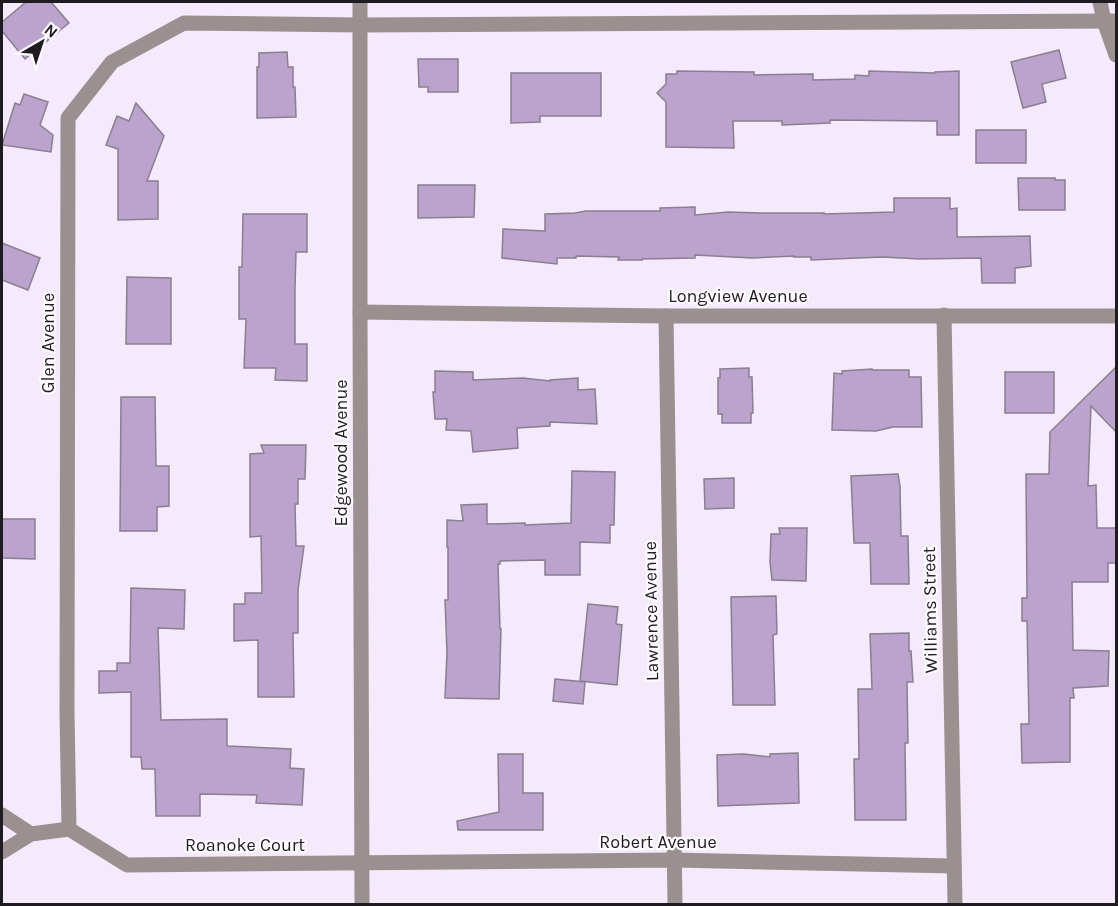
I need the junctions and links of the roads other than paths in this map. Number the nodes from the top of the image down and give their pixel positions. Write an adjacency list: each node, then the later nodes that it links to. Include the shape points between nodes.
1 (360, 2): 4 (street, Edgewood Avenue)
2 (1100, 2): 3 (street)
3 (1110, 21): 4 (street, Glen Avenue); 5 (street)
4 (360, 25): 6 (street, Edgewood Avenue); 11 (street, Glen Avenue, via 184,23 112,62 68,118)
5 (1116, 55)
6 (360, 312): 8 (street, Longview Avenue); 15 (street, Edgewood Avenue)
7 (944, 315): 8 (street, Longview Avenue); 9 (street, Longview Avenue); 16 (street, Williams Street)
8 (666, 316): 14 (street, Lawrence Avenue)
9 (1116, 316)
10 (2, 815): 12 (street)
11 (69, 829): 12 (street); 15 (street, Roanoke Court, via 127,866)
12 (31, 834): 13 (street)
13 (2, 852)
14 (674, 860): 15 (street, Robert Avenue); 16 (street, Robert Avenue); 18 (street, Lawrence Avenue)
15 (363, 864): 17 (street, Edgewood Avenue)
16 (954, 866): 19 (street, Williams Street)
17 (362, 904)
18 (675, 904)
19 (955, 904)

